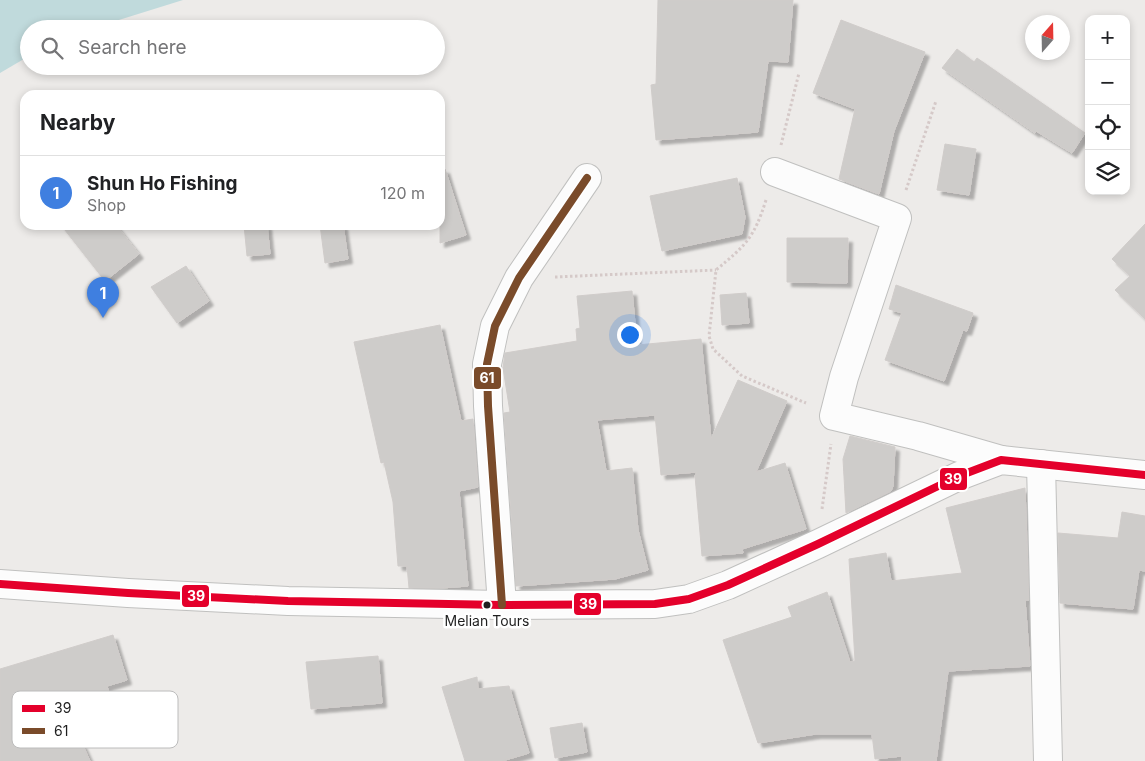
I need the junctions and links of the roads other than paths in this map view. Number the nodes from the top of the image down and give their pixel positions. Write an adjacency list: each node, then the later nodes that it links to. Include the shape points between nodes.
1 (775, 172): 3 (street, via 897,218 834,416)
2 (587, 178): 7 (street, via 519,278 495,326 487,364)
3 (1002, 460): 4 (street); 7 (street, via 959,476 728,585 689,599 655,604)
4 (1041, 464): 5 (street); 8 (street)
5 (1145, 474)
6 (0, 584): 7 (street, via 288,601)
7 (502, 605)
8 (1048, 761)

